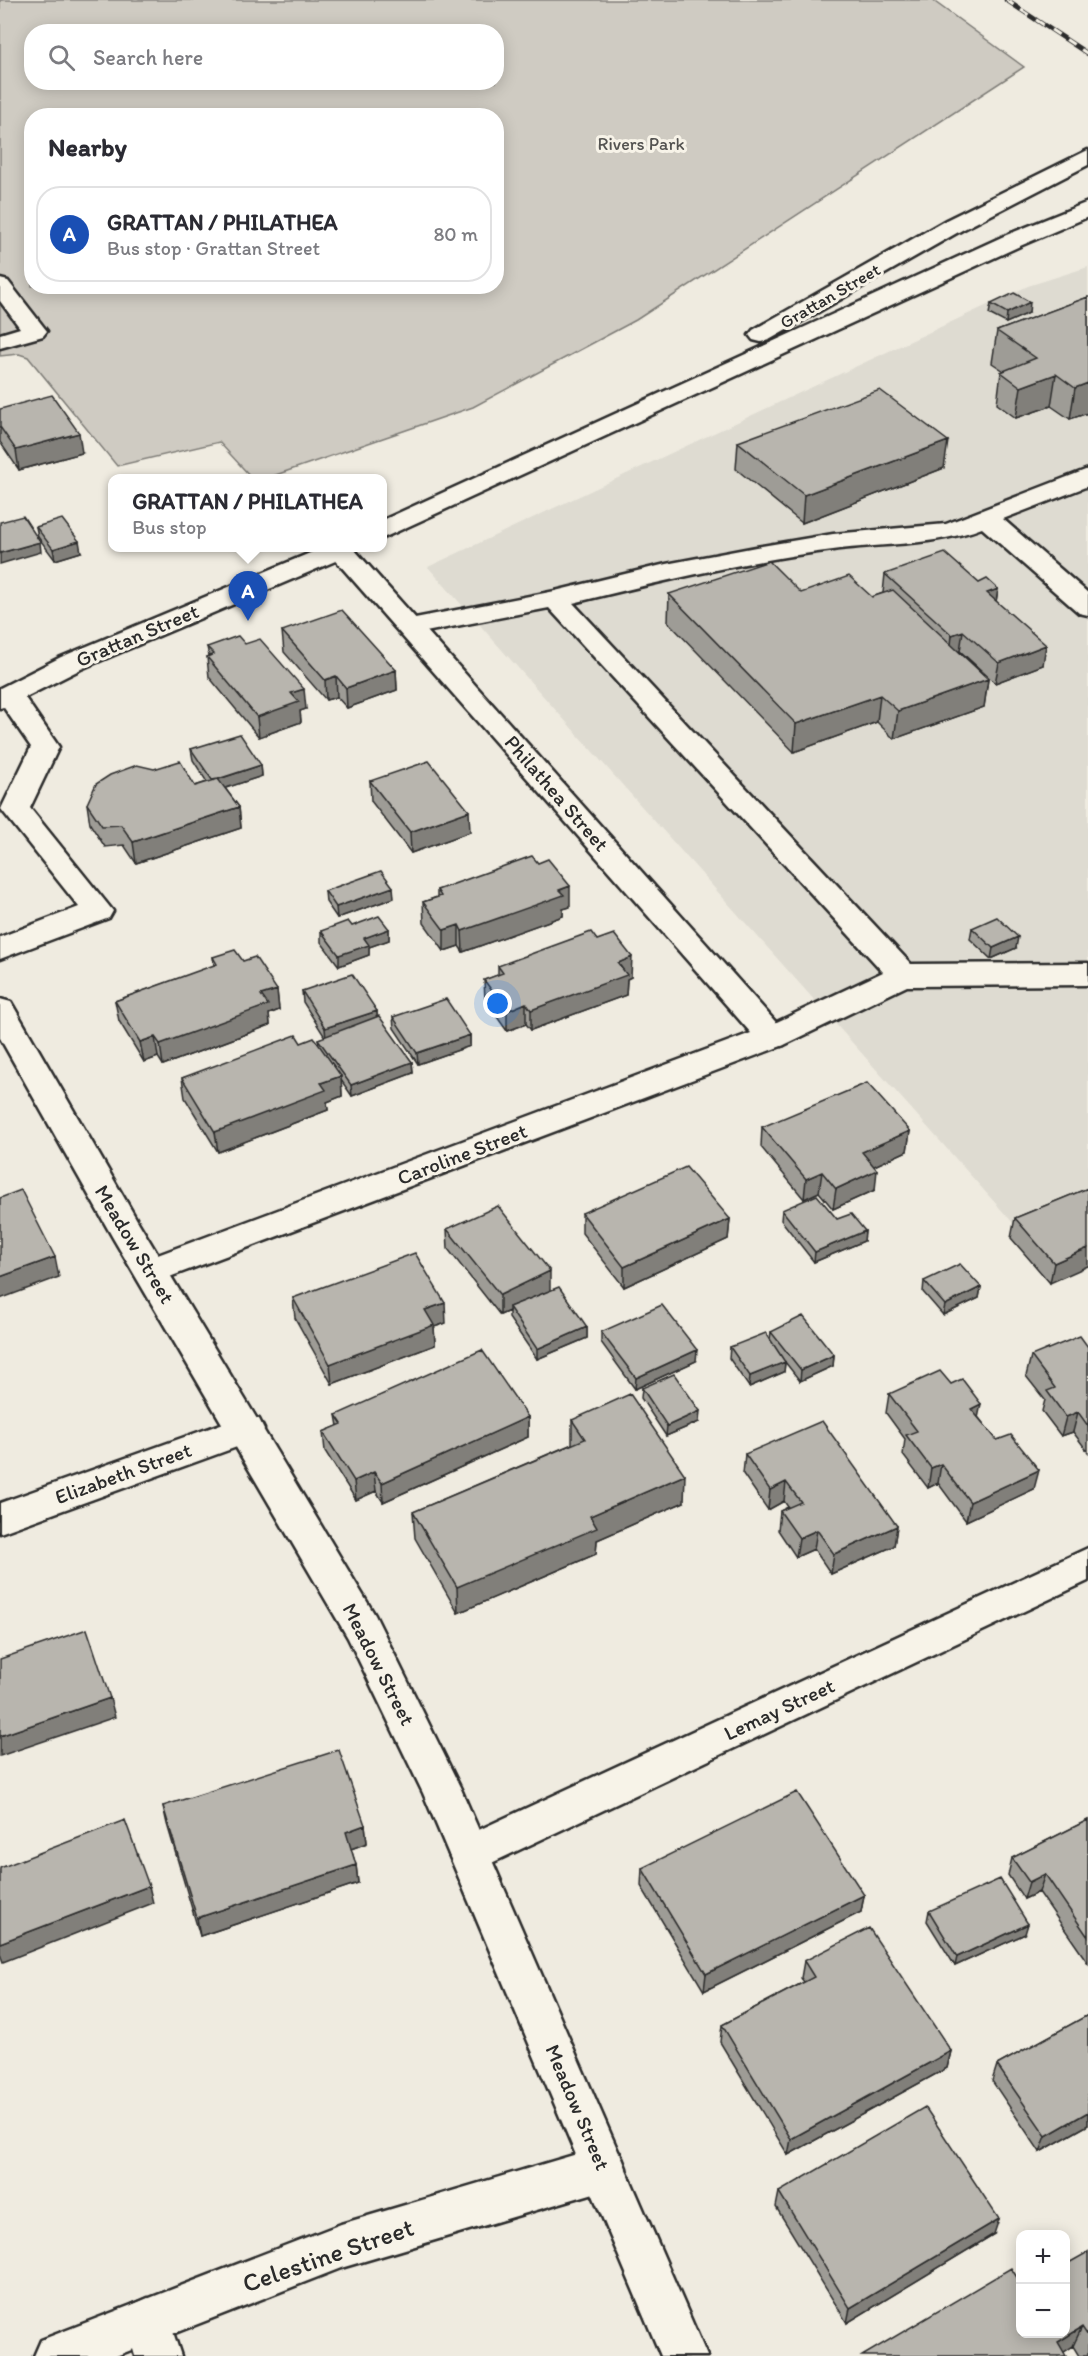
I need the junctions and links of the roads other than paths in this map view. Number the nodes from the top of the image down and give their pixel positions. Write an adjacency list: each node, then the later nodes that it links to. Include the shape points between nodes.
1 (1088, 156): 5 (main road, Grattan Street, via 954,225)
2 (1088, 209): 5 (main road, Grattan Street)
3 (0, 286): 4 (main road, via 35,331)
4 (0, 341)
5 (575, 442): 8 (main road, Grattan Street)
6 (1088, 477): 7 (main road)
7 (985, 517): 11 (main road, via 950,531 833,542 756,555); 12 (main road)
8 (387, 528)
9 (333, 552): 14 (main road, Grattan Street)
10 (345, 552): 13 (main road, Philathea Street)
11 (555, 599): 13 (main road); 17 (main road)
12 (1088, 607)
13 (410, 627): 19 (main road, Philathea Street)
14 (3, 691): 15 (main road, via 45,747 15,809 98,910)
15 (0, 949)
16 (1088, 974): 17 (main road)
17 (903, 975): 19 (main road, Caroline Street)
18 (0, 1010): 20 (main road, Meadow Street)
19 (773, 1037): 20 (main road, Caroline Street)
20 (151, 1271): 21 (main road, Meadow Street)
21 (246, 1429): 22 (main road, Elizabeth Street); 24 (main road, Meadow Street, via 362,1627)
22 (0, 1518)
23 (1088, 1564): 24 (main road, Lemay Street)
24 (469, 1854): 25 (main road, Meadow Street)
25 (604, 2168): 26 (main road, Celestine Street, via 341,2246); 28 (main road, Meadow Street)
26 (153, 2338): 27 (main road, Celestine Street)
27 (57, 2356)
28 (684, 2356)

